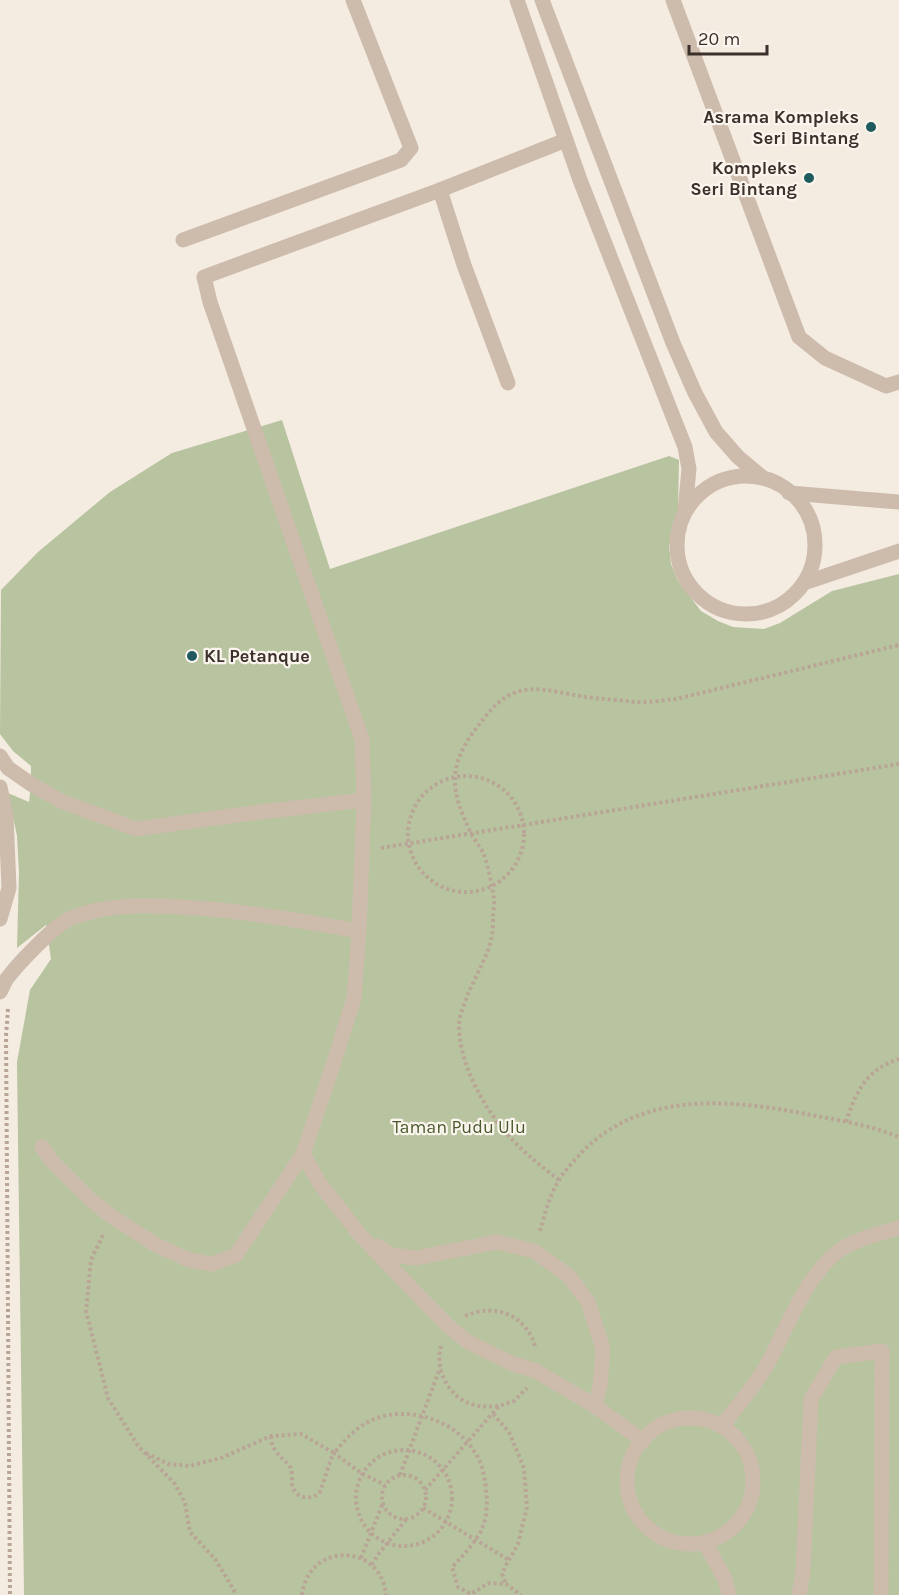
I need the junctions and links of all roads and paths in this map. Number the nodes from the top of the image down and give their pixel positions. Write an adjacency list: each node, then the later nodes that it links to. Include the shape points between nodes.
1 (354, 0): 7 (street, via 411,148 400,160)
2 (517, 0): 5 (street)
3 (542, 0): 10 (street, via 695,393 716,432)
4 (673, 0): 8 (street, via 799,337 825,358 886,386)
5 (566, 140): 6 (street); 13 (street, via 685,447 689,469)
6 (440, 190): 9 (street); 21 (street, via 204,277 362,739)
7 (183, 240)
8 (899, 382)
9 (508, 383)
10 (763, 478): 11 (street); 13 (street, via 740,476 718,482 699,494)
11 (789, 493): 12 (street); 15 (street, via 800,501 811,520 815,541 813,563)
12 (899, 502)
13 (685, 511): 15 (street, via 677,533 678,557 686,579 701,597 733,612 768,611 788,600)
14 (899, 550): 15 (street)
15 (804, 583)
16 (899, 645): 19 (path, via 676,699 638,702 545,690 519,691 506,697 480,724 464,746)
17 (0, 756): 21 (street, via 8,768 61,801 136,829)
18 (899, 764): 22 (path)
19 (455, 776): 22 (path, via 476,776 495,783 511,796); 23 (path, via 460,808); 24 (path, via 437,783 421,796 411,814)
20 (0, 787): 27 (street, via 6,816 9,888)
21 (364, 800): 25 (street)
22 (524, 825): 23 (path); 26 (path, via 522,854 512,871)
23 (471, 833): 24 (path); 26 (path, via 484,855)
24 (409, 843): 25 (path); 26 (path, via 422,871 437,884 456,891)
25 (362, 852): 28 (street)
26 (491, 887): 36 (path, via 492,935 459,1023 463,1052 472,1080 507,1135)
27 (0, 919)
28 (359, 931): 29 (street, via 216,909 151,904 102,909 67,920 47,936 8,977); 35 (street, via 354,998)
29 (0, 992)
30 (8, 1008): 72 (path)
31 (899, 1059): 32 (path, via 870,1074 854,1098)
32 (846, 1122): 33 (path); 36 (path, via 743,1104 710,1102 663,1108 608,1130 578,1156)
33 (899, 1137)
34 (42, 1147): 37 (street)
35 (303, 1154): 37 (street, via 236,1255 212,1264 189,1260 156,1245); 39 (street, via 320,1184)
36 (559, 1180): 40 (path)
37 (111, 1216): 53 (path, via 91,1260 86,1311 108,1398)
38 (899, 1228): 48 (street, via 856,1241 830,1259 815,1276 767,1366)
39 (361, 1236): 40 (street, via 391,1255 416,1258 497,1242); 41 (street)
40 (534, 1251): 45 (street, via 569,1276 588,1302 603,1349)
41 (451, 1328): 42 (path, via 440,1351); 43 (street, via 468,1342); 43 (path, via 467,1314 487,1309 519,1320 536,1347)
42 (440, 1368): 44 (path, via 446,1383 469,1404); 47 (path)
43 (536, 1371): 44 (path, via 525,1391 514,1401); 45 (street)
44 (499, 1406): 46 (path)
45 (595, 1406): 50 (street)
46 (493, 1414): 51 (path); 69 (path, via 509,1432 524,1468 527,1507 518,1544)
47 (422, 1416): 51 (path, via 455,1430); 52 (path); 54 (path, via 400,1413 372,1420 348,1436)
48 (722, 1426): 50 (street, via 698,1418 675,1418 651,1431); 67 (street, via 740,1443 751,1467 753,1491 743,1514 727,1532)
49 (271, 1436): 53 (path, via 221,1458 189,1466 168,1464); 54 (path, via 301,1434); 54 (path, via 274,1450 291,1468 295,1491 306,1498 320,1492)
50 (643, 1441): 67 (street, via 627,1470 627,1493 636,1515 653,1532 675,1543)
51 (467, 1442): 55 (path); 65 (path, via 485,1475 488,1504 482,1529)
52 (410, 1450): 55 (path, via 423,1453); 56 (path, via 393,1450 377,1457); 57 (path)
53 (146, 1453): 73 (path, via 175,1484 185,1503 190,1532 215,1559)
54 (334, 1453): 56 (path)
55 (443, 1469): 59 (path); 63 (path, via 453,1503)
56 (362, 1473): 58 (path); 64 (path, via 354,1500 358,1517)
57 (400, 1475): 58 (path); 59 (path, via 415,1478)
58 (385, 1485): 60 (path)
59 (425, 1490): 61 (path)
60 (382, 1503): 62 (path, via 394,1517); 64 (path)
61 (423, 1508): 62 (path); 63 (path)
62 (408, 1518): 66 (path)
63 (446, 1522): 65 (path); 66 (path, via 441,1531 422,1543 397,1547)
64 (370, 1532): 66 (path); 68 (path)
65 (475, 1539): 69 (path); 71 (path, via 452,1567 458,1587 471,1594 489,1583)
66 (388, 1542): 70 (path)
67 (705, 1543): 77 (street, via 725,1579)
68 (361, 1558): 70 (path); 74 (path, via 334,1556 321,1561 310,1571)
69 (509, 1560): 71 (path, via 502,1574)
70 (372, 1565): 75 (path, via 381,1575)
71 (506, 1584): 76 (path)
72 (10, 1595)
73 (234, 1595)
74 (302, 1595)
75 (386, 1595)
76 (521, 1595)
77 (729, 1595)
78 (799, 1595): 79 (street, via 811,1399 836,1357 882,1351)
79 (881, 1595)

